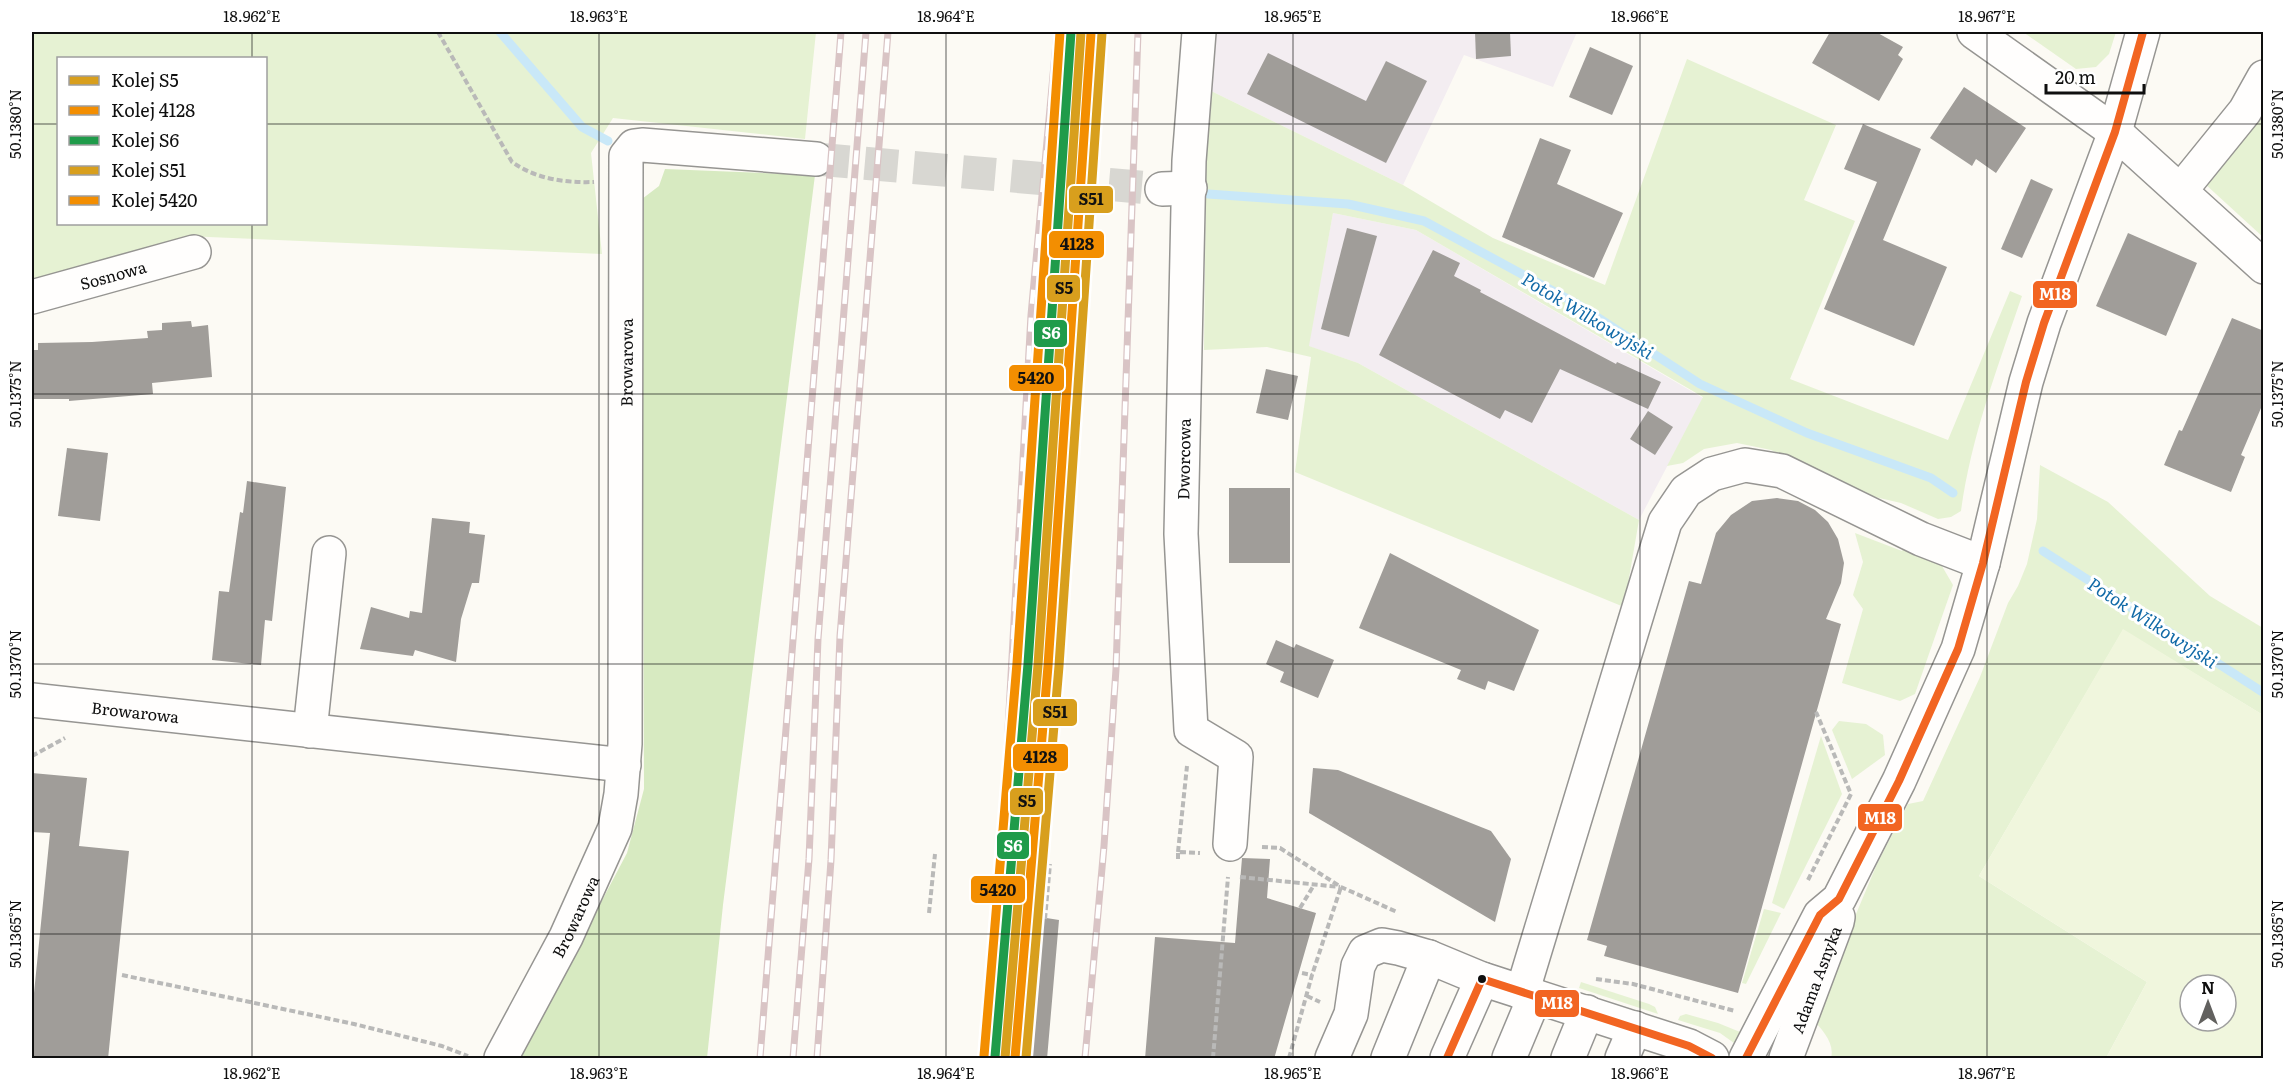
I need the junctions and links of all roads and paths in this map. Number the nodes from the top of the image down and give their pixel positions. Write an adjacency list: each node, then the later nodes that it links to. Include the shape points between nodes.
1 (438, 32): 8 (path, via 512,162 543,177 581,182)
2 (1199, 32): 17 (street, Dworcowa, via 1189,161 1176,188 1181,534)
3 (1974, 32): 6 (street)
4 (2143, 32): 6 (street, Adama Asnyka)
5 (2264, 77): 9 (street, via 2245,111)
6 (2115, 132): 9 (street); 14 (street, Adama Asnyka, via 2041,333)
7 (816, 159): 8 (street, Browarowa, via 642,145 634,146 626,156)
8 (624, 181): 19 (street, Browarowa)
9 (2181, 190): 11 (street)
10 (194, 252): 12 (street, Sosnowa)
11 (2264, 267)
12 (32, 297)
13 (329, 553): 18 (street)
14 (1983, 563): 28 (street, Adama Asnyka, via 1958,649 1899,782); 39 (street, via 1921,539 1782,471 1745,465 1712,474 1686,490 1665,522)
15 (32, 700): 18 (street, Browarowa)
16 (1816, 712): 26 (path, via 1851,794)
17 (1191, 730): 20 (street, via 1236,757); 21 (path)
18 (310, 731): 19 (street, Browarowa)
19 (624, 765): 43 (street, Browarowa, via 615,828 566,938)
20 (1230, 844): 27 (path, via 1280,848); 44 (path)
21 (1178, 852)
22 (935, 854): 30 (path)
23 (1050, 864): 31 (path)
24 (1233, 876): 25 (path)
25 (1314, 885): 27 (path); 29 (path)
26 (1805, 886)
27 (1341, 887): 35 (path)
28 (1839, 899): 53 (street, Adama Asnyka, via 1821,915); 54 (street, Adama Asnyka, via 1838,922)
29 (1300, 908)
30 (929, 913)
31 (1045, 919)
32 (1429, 957): 37 (street); 46 (street, via 1382,945 1365,952 1358,966 1351,1014); 47 (street)
33 (1302, 973): 35 (path)
34 (122, 975): 42 (path, via 354,1024 442,1046)
35 (1312, 975): 45 (path)
36 (1592, 978): 38 (path)
37 (1482, 979): 39 (street); 48 (street)
38 (1633, 984)
39 (1529, 994): 40 (street); 49 (street)
40 (1587, 1012): 41 (street); 50 (street)
41 (1635, 1028): 51 (street); 52 (street, via 1689,1046)
42 (473, 1059)
43 (501, 1059)
44 (1213, 1059)
45 (1288, 1059)
46 (1332, 1059)
47 (1388, 1059)
48 (1447, 1059)
49 (1509, 1059)
50 (1568, 1059)
51 (1622, 1059)
52 (1712, 1059)
53 (1746, 1059)
54 (1786, 1059)

